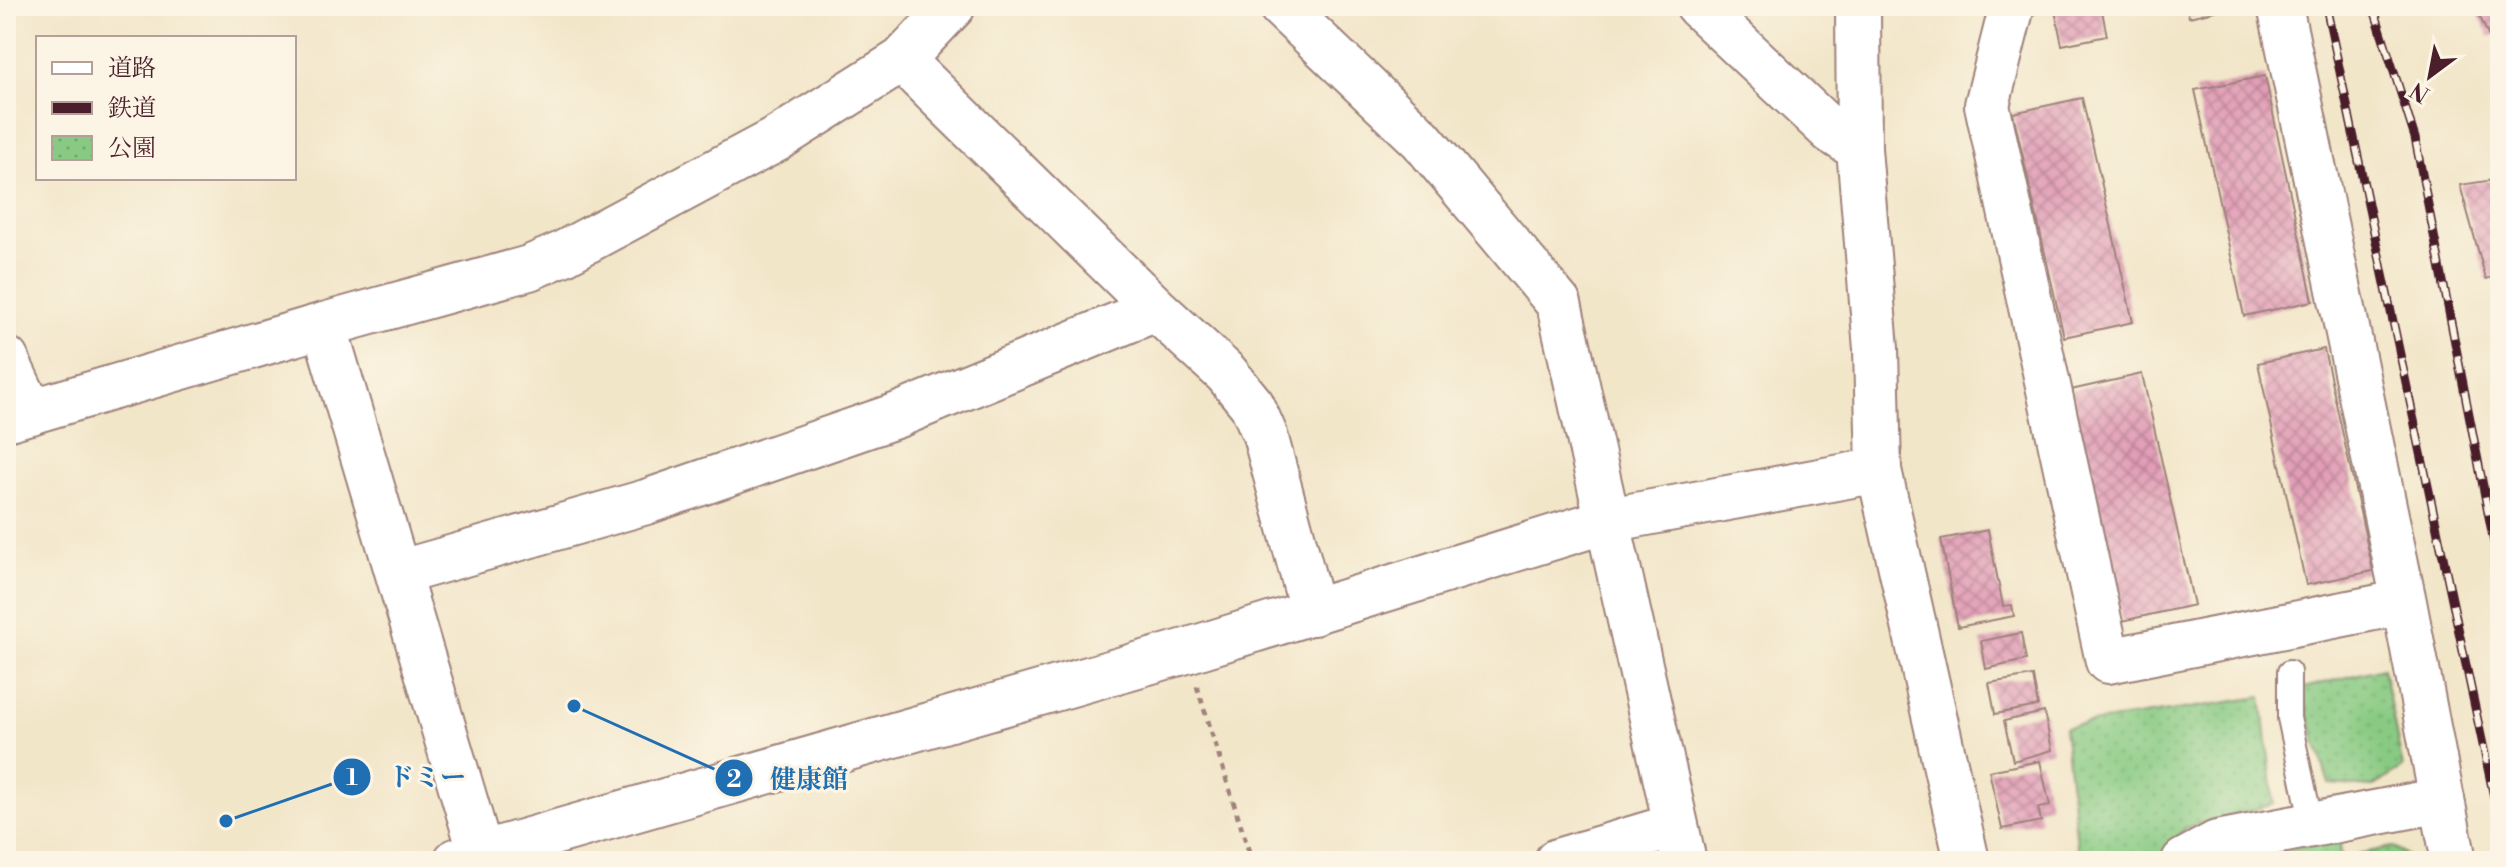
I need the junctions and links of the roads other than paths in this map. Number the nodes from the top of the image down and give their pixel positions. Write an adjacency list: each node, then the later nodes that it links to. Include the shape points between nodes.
1 (953, 6): 7 (street)
2 (1281, 6): 14 (street, via 1421,139 1559,304)
3 (1698, 6): 8 (street, via 1831,131)
4 (1858, 6): 8 (street)
5 (2012, 6): 16 (street, via 1987,105 2108,661)
6 (2280, 6): 16 (street)
7 (902, 60): 9 (street); 10 (street, via 777,139 562,254)
8 (1859, 149): 13 (street, via 1876,349)
9 (1156, 309): 15 (street, via 869,425 646,502); 17 (street, via 1226,373 1252,405 1265,435)
10 (324, 325): 12 (street); 15 (street)
11 (6, 359): 12 (street)
12 (18, 416)
13 (1879, 470): 14 (street); 24 (street)
14 (1609, 520): 17 (street); 21 (street)
15 (398, 573): 22 (street)
16 (2404, 602): 19 (street)
17 (1313, 613): 22 (street)
18 (2289, 672): 20 (lane, via 2289,718)
19 (2442, 800): 20 (street); 26 (street)
20 (2312, 825): 25 (street, via 2217,843)
21 (1680, 843): 23 (street)
22 (473, 859)
23 (1557, 861)
24 (1967, 861)
25 (2184, 861)
26 (2454, 861)

